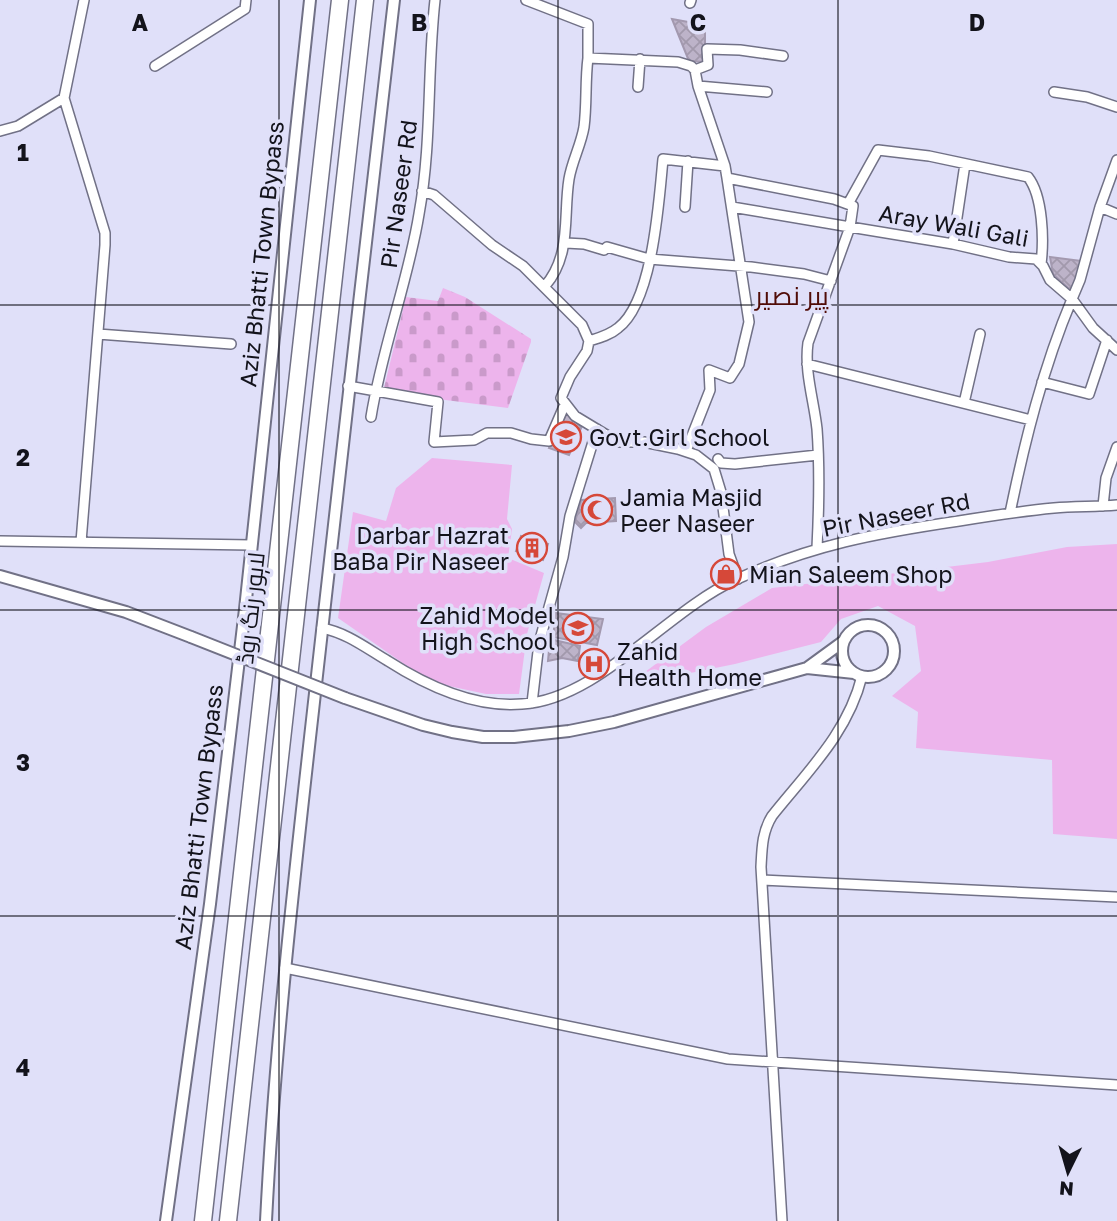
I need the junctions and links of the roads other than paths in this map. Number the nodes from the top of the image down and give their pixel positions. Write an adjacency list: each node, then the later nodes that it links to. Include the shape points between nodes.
1 (84, 0): 18 (street)
2 (246, 0): 12 (street, via 245,9)
3 (310, 0): 65 (street, Aziz Bhatti Town Bypass)
4 (340, 0): 80 (highway, لاہور رنگ روڈ)
5 (365, 0): 81 (highway, لاہور رنگ روڈ)
6 (394, 0): 49 (street)
7 (435, 0): 26 (street, Pir Naseer Rd)
8 (526, 0): 10 (street, via 588,24)
9 (783, 56): 13 (street, via 707,49 708,65)
10 (588, 58): 11 (street); 33 (street, via 583,129 569,177)
11 (639, 59): 13 (street, via 678,62); 15 (street)
12 (155, 66)
13 (695, 70): 14 (street)
14 (698, 86): 16 (street); 24 (street)
15 (638, 87)
16 (767, 92)
17 (1054, 92): 19 (street)
18 (64, 98): 20 (street, via 18,126); 41 (street, via 105,233)
19 (1117, 107)
20 (0, 131)
21 (1117, 160): 30 (street)
22 (688, 161): 24 (street); 28 (street); 35 (street, via 663,159)
23 (965, 164): 27 (street, via 878,150); 34 (street); 36 (street, via 1028,177 1035,185)
24 (725, 166): 25 (street)
25 (727, 178): 27 (street, Aray Wali Gali); 29 (street)
26 (422, 191): 39 (street, via 434,194); 50 (street, Pir Naseer Rd, via 403,287)
27 (848, 204): 32 (street, Aray Wali Gali, via 853,206)
28 (684, 207)
29 (732, 207): 32 (street); 37 (street)
30 (1100, 207): 31 (street); 40 (street)
31 (1117, 214)
32 (850, 227): 34 (street, Aray Wali Gali); 38 (street)
33 (566, 243): 35 (street, via 607,247); 39 (street, via 554,276)
34 (953, 244): 36 (street, Aray Wali Gali, via 1036,259)
35 (649, 259): 37 (street); 44 (street, via 635,306 620,327)
36 (1041, 264): 40 (street, Aray Wali Gali, via 1050,280)
37 (741, 266): 38 (street); 57 (street, via 749,322 739,364 730,378 709,370 710,390)
38 (831, 281): 47 (street, via 808,343)
39 (545, 286): 44 (street, via 582,325)
40 (1072, 299): 43 (street, Aray Wali Gali); 48 (street)
41 (98, 334): 45 (street); 64 (street)
42 (980, 334): 51 (street)
43 (1107, 340): 46 (street, Aray Wali Gali); 48 (street, via 1089,394)
44 (589, 341): 52 (street, via 561,398)
45 (231, 344)
46 (1117, 350)
47 (807, 364): 51 (street); 58 (street)
48 (1042, 382): 54 (street)
49 (348, 386): 50 (street); 69 (street)
50 (375, 390): 52 (street, via 438,402 434,442 474,440 487,433 550,441); 53 (street, Pir Naseer Rd)
51 (964, 403): 54 (street)
52 (565, 404): 55 (street)
53 (371, 417)
54 (1031, 419): 62 (street)
55 (597, 429): 57 (street, via 618,443 644,442); 73 (street, via 538,643)
56 (1117, 447): 61 (street, via 1105,478)
57 (686, 452): 68 (street, via 714,469)
58 (818, 454): 59 (street, via 735,464 721,463); 66 (street)
59 (718, 458)
60 (1117, 505): 61 (street, Pir Naseer Rd)
61 (1103, 506): 62 (street, Pir Naseer Rd)
62 (1010, 513): 66 (street, Pir Naseer Rd, via 862,536)
63 (0, 541): 64 (street)
64 (81, 542): 65 (street)
65 (251, 545): 79 (street, Aziz Bhatti Town Bypass, via 210,904)
66 (817, 548): 68 (street, Pir Naseer Rd)
67 (0, 576): 71 (street, bridge, via 126,612 423,725 483,737 539,736 614,722)
68 (738, 579): 73 (street, Pir Naseer Rd, via 596,677)
69 (322, 628): 73 (street, Pir Naseer Rd, via 341,632 426,684 487,702); 76 (street)
70 (844, 640): 71 (street); 72 (street, via 844,662); 72 (street, via 855,629 872,626 891,640 893,656 885,670 878,675)
71 (807, 668): 72 (street)
72 (858, 675): 74 (street, via 846,721 765,827)
73 (532, 703)
74 (762, 880): 75 (street); 77 (street)
75 (1117, 897)
76 (285, 968): 77 (street, via 728,1059); 82 (street)
77 (773, 1061): 78 (street); 83 (street)
78 (1117, 1085)
79 (166, 1221)
80 (203, 1221)
81 (228, 1221)
82 (266, 1221)
83 (782, 1221)

